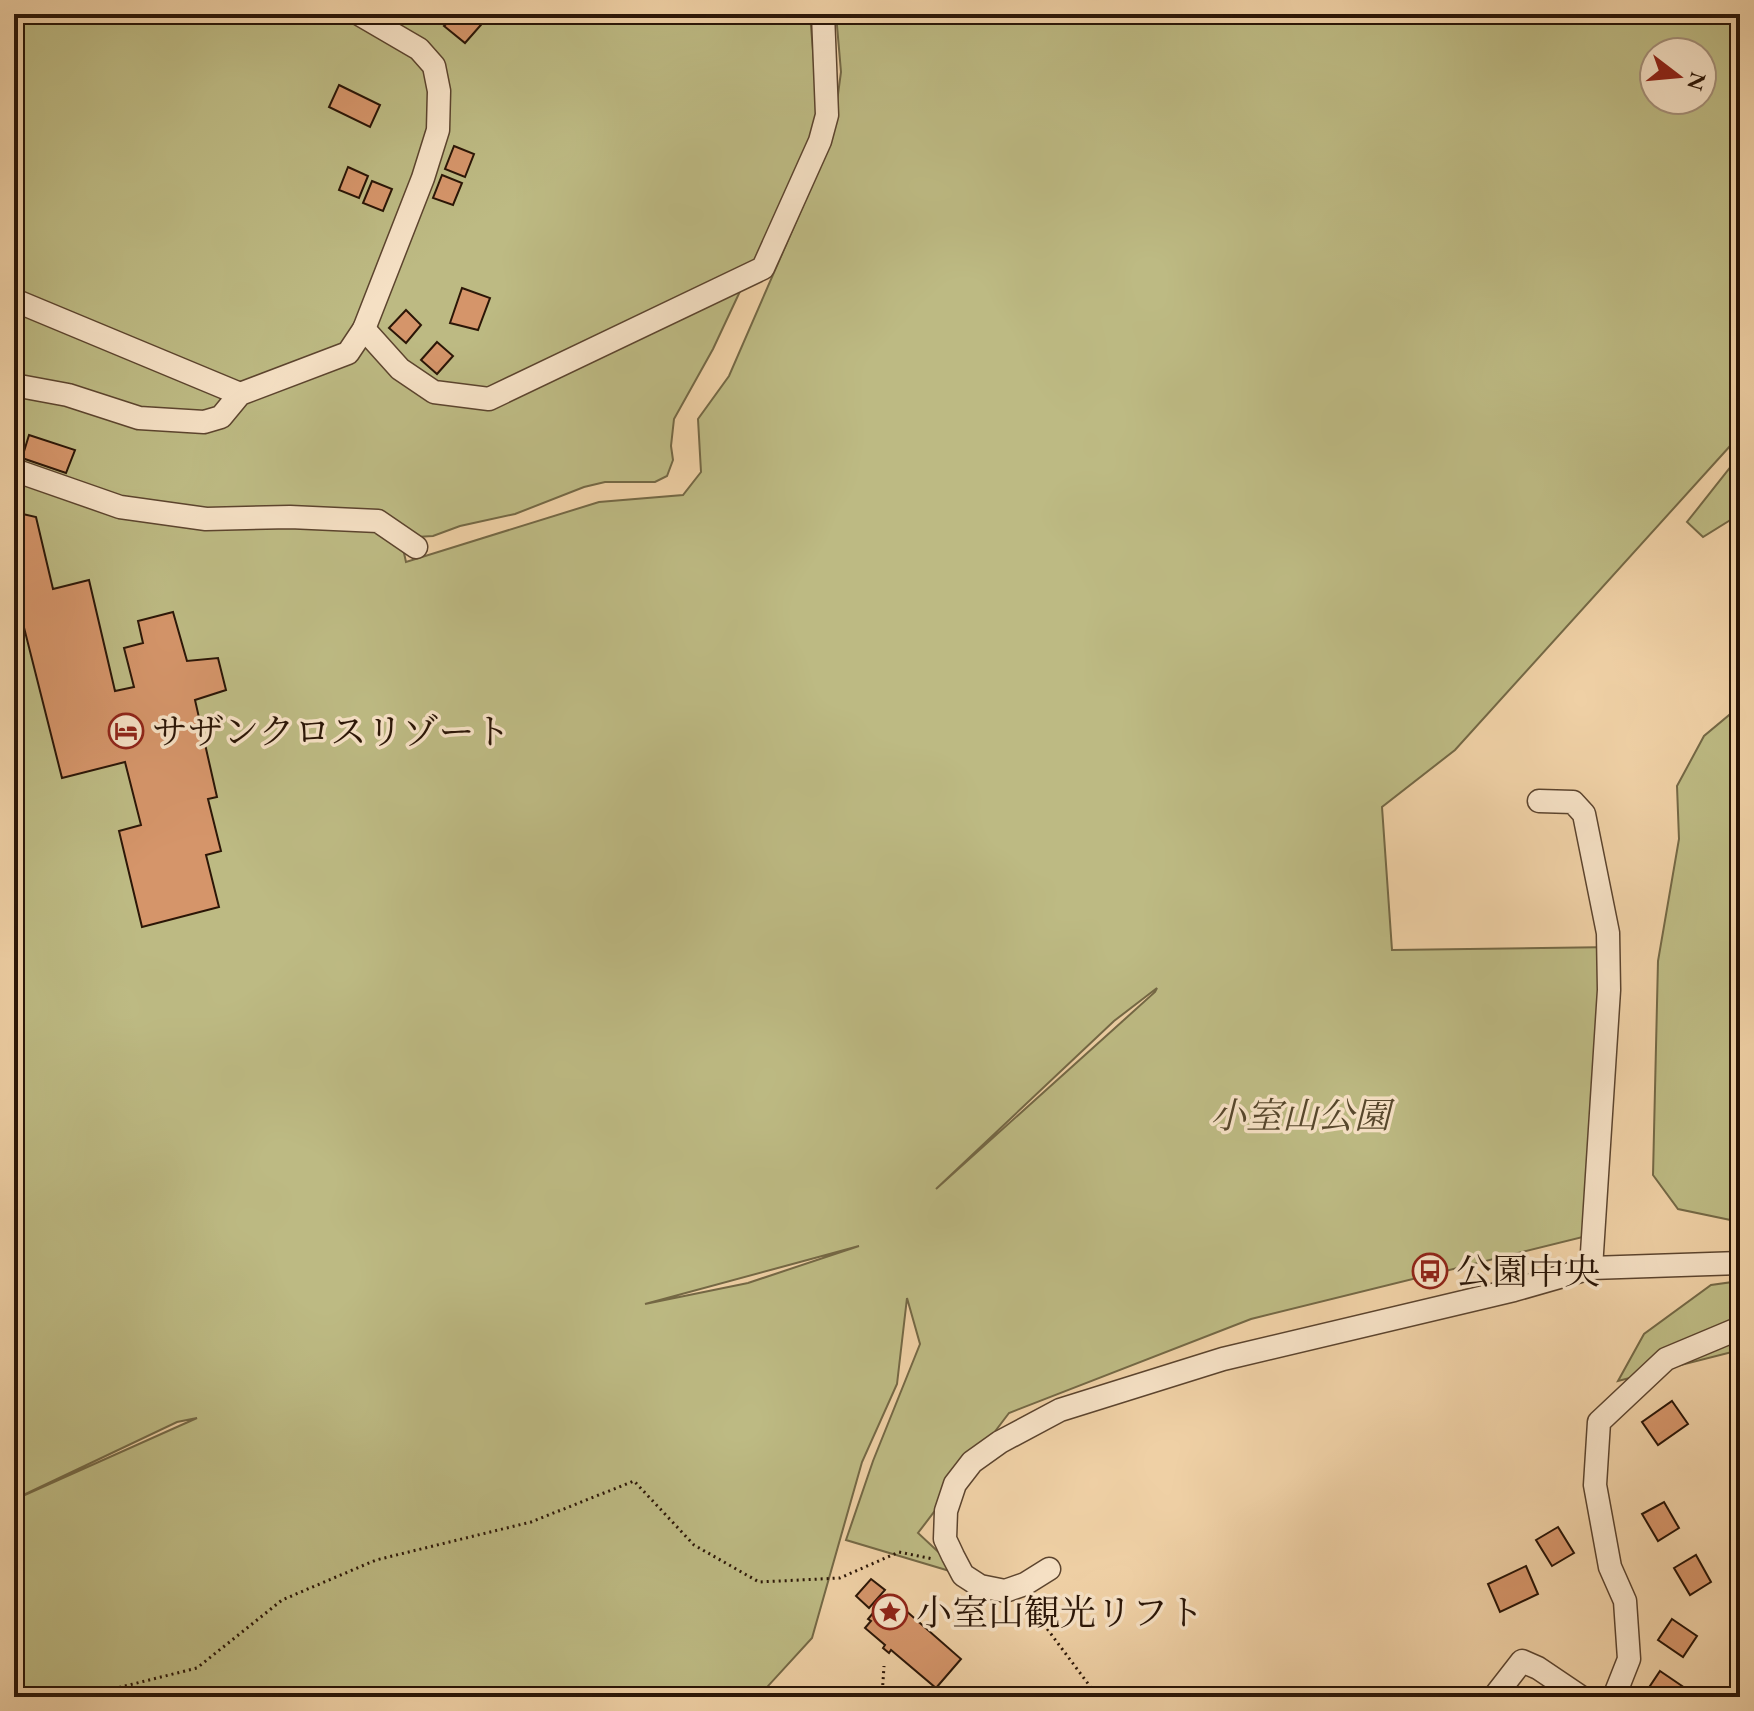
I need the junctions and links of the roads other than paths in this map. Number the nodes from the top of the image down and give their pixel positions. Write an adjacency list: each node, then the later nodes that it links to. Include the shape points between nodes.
1 (359, 14): 4 (street, via 419,49 434,66 439,91 438,130 430,159)
2 (823, 14): 4 (street, via 827,115 763,268 489,399 434,392 400,369)
3 (14, 300): 6 (street)
4 (364, 329): 6 (street, via 348,353)
5 (14, 385): 6 (street, via 68,395 139,418 204,422 221,417)
6 (240, 394)
7 (14, 470): 8 (street, via 120,507 206,519 378,521)
8 (416, 547)
9 (1539, 801): 11 (street, via 1573,802 1584,814 1608,933)
10 (1740, 1263): 11 (street)
11 (1591, 1268): 13 (street, via 1223,1359 1060,1410 1000,1442 972,1462 955,1484 946,1511 945,1539 963,1575 980,1586 1005,1591)
12 (1740, 1328): 16 (street, via 1666,1359 1599,1422 1595,1485 1610,1567 1625,1601 1629,1659)
13 (1049, 1569)
14 (1494, 1697): 15 (street, via 1522,1661)
15 (1581, 1697)
16 (1614, 1697)

